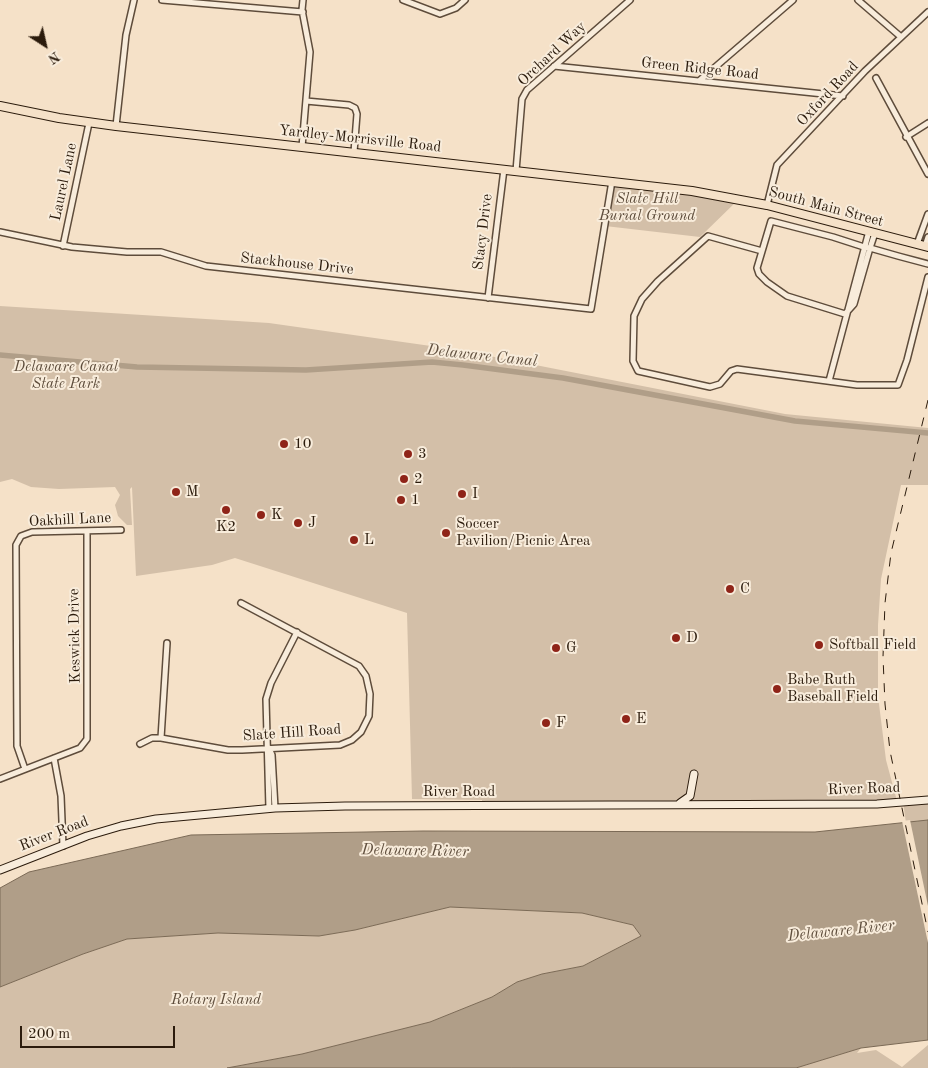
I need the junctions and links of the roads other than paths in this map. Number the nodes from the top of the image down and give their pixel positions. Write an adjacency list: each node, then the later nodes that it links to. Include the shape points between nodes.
1 (134, 0): 20 (street, via 126,35)
2 (162, 0): 9 (street, via 273,12)
3 (303, 0): 9 (street)
4 (403, 0): 5 (street, via 435,13 445,13)
5 (466, 0)
6 (630, 0): 12 (street, Orchard Way)
7 (793, 0): 14 (street)
8 (858, 0): 11 (street)
9 (303, 12): 16 (street, via 310,43)
10 (928, 12): 11 (street, Oxford Road)
11 (901, 37): 15 (street, Oxford Road)
12 (554, 66): 14 (street, Green Ridge Road); 25 (street, Orchard Way, via 527,90 522,99)
13 (876, 78): 21 (street)
14 (700, 81): 15 (street, Green Ridge Road)
15 (843, 96): 29 (street, Oxford Road, via 777,165)
16 (306, 101): 22 (street); 23 (street, via 355,108)
17 (0, 106): 18 (main road, Yardley-Morrisville Road)
18 (89, 122): 20 (main road, Yardley-Morrisville Road); 34 (street, Laurel Lane)
19 (928, 123): 21 (street)
20 (116, 126): 22 (main road, Yardley-Morrisville Road)
21 (906, 137): 26 (street)
22 (302, 147): 23 (main road, Yardley-Morrisville Road)
23 (354, 152): 24 (main road, Yardley-Morrisville Road)
24 (504, 169): 25 (main road, Yardley-Morrisville Road); 40 (street, Stacy Drive)
25 (516, 171): 27 (main road, Yardley-Morrisville Road)
26 (928, 174)
27 (612, 181): 28 (main road, Yardley-Morrisville Road); 40 (street, Stackhouse Drive, via 591,309)
28 (717, 195): 29 (main road, South Main Street)
29 (767, 205): 32 (main road, South Main Street)
30 (928, 214): 35 (street)
31 (0, 232): 34 (street, Stackhouse Drive)
32 (872, 232): 35 (main road, South Main Street); 36 (street)
33 (928, 237): 35 (street)
34 (63, 246): 40 (street, Stackhouse Drive, via 161,252 206,266)
35 (924, 246)
36 (867, 248): 37 (street, via 771,221); 38 (street); 41 (street)
37 (762, 250): 41 (street, via 757,268 767,282 787,296); 42 (street, via 708,236 693,248 658,281 637,307 633,326 635,368 647,374 710,387 720,384 737,369)
38 (928, 264)
39 (928, 277): 42 (street, via 901,382 875,386)
40 (488, 298)
41 (846, 314): 42 (street)
42 (829, 381)
43 (121, 530): 44 (street, Oakhill Lane)
44 (87, 531): 51 (street, Keswick Drive, via 89,735 80,748); 52 (street, Oakhill Lane, via 32,532 21,536 15,549 18,746)
45 (241, 603): 46 (street, Slate Hill Road)
46 (296, 632): 50 (street, via 268,691); 50 (street, Slate Hill Road, via 359,666 368,684 369,716 361,732 346,743)
47 (168, 643): 48 (street)
48 (161, 738): 49 (street, Slate Hill Road); 50 (street, Slate Hill Road, via 228,750)
49 (140, 744)
50 (268, 748): 57 (street, via 272,755)
51 (54, 758): 52 (street); 58 (street, via 61,796)
52 (24, 769): 53 (street)
53 (0, 779)
54 (928, 800): 56 (main road, River Road, via 877,804)
55 (678, 805): 56 (main road, River Road); 56 (main road, via 689,798 694,774); 57 (main road, River Road)
56 (694, 805)
57 (272, 808): 58 (main road, River Road, via 138,822)
58 (62, 846): 59 (main road, River Road)
59 (0, 870)

